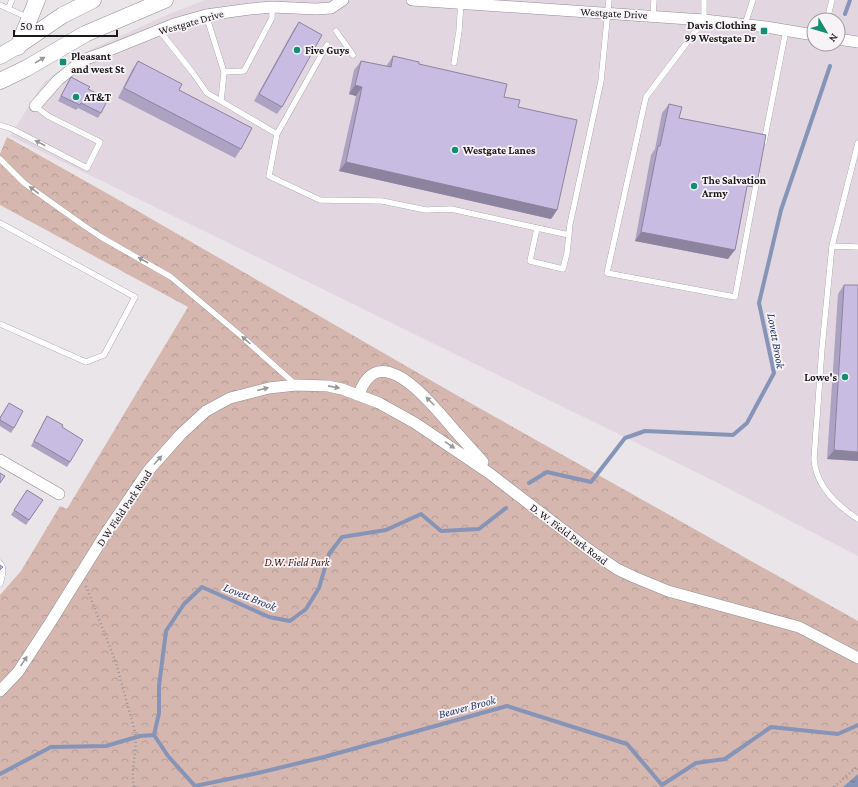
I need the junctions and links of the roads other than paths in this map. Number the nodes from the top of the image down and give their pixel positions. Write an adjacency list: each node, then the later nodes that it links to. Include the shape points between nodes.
1 (12, 0): 15 (lane)
2 (37, 0): 20 (main road)
3 (93, 0): 30 (main road, via 62,15)
4 (165, 0): 35 (main road, one-way to 4, via 85,34)
5 (343, 0): 14 (street, Westgate Drive, via 334,8 326,9)
6 (412, 0): 12 (street, Westgate Drive)
7 (609, 0): 16 (lane)
8 (654, 0): 19 (lane)
9 (704, 0): 21 (lane)
10 (753, 0): 22 (lane)
11 (832, 0): 17 (lane)
12 (461, 2): 16 (street, Westgate Drive); 33 (lane)
13 (0, 5): 15 (lane)
14 (272, 7): 18 (street, Westgate Drive); 34 (lane, via 272,18 244,71)
15 (8, 9): 20 (lane)
16 (608, 12): 19 (street, Westgate Drive); 47 (lane, via 601,81)
17 (829, 12)
18 (206, 15): 23 (street, Westgate Drive); 34 (lane)
19 (654, 15): 21 (street, Westgate Drive)
20 (30, 18): 30 (main road)
21 (704, 20): 22 (street, Westgate Drive); 44 (lane, via 646,97 607,273 734,297)
22 (744, 24): 24 (street, Westgate Drive)
23 (159, 30): 37 (lane, via 207,93); 38 (street, Westgate Drive, via 83,60 58,80)
24 (786, 30): 26 (street, Westgate Drive); 42 (lane)
25 (336, 31): 31 (lane)
26 (806, 34)
27 (846, 40): 28 (street)
28 (858, 42)
29 (327, 44): 40 (lane)
30 (19, 46): 32 (main road); 35 (main road)
31 (353, 55)
32 (0, 56)
33 (454, 63)
34 (224, 72): 37 (lane)
35 (3, 79): 36 (main road)
36 (0, 93)
37 (221, 101): 40 (lane)
38 (35, 106): 39 (lane, one-way to 39, via 48,116 100,142 87,168 12,128)
39 (0, 125)
40 (277, 134): 46 (lane, via 269,176 320,200 382,201 426,210 450,209)
41 (858, 143): 48 (lane)
42 (763, 148)
43 (0, 160): 51 (lane, one-way to 43, via 171,277 83,225 24,183)
44 (759, 171)
45 (0, 223): 50 (lane, via 135,297 104,355 86,362)
46 (537, 228): 47 (lane); 47 (lane, via 530,262 563,269)
47 (569, 235)
48 (832, 246): 49 (lane); 56 (lane, via 814,468 826,492)
49 (858, 248)
50 (0, 324)
51 (296, 384): 52 (street, D. W. Field Park Road, one-way to 52, via 328,386); 60 (street, D W Field Park Road, one-way to 51, via 18,672 148,471 181,434 206,411 230,398)
52 (358, 394): 54 (street, D. W. Field Park Road, one-way to 54, via 415,423); 54 (street, one-way to 52, via 458,435 433,404 403,379 393,374 376,372 365,380)
53 (0, 460): 55 (street)
54 (503, 482): 59 (street, D. W. Field Park Road, via 588,549 634,577 668,591 799,627)
55 (59, 494)
56 (858, 519)
57 (0, 563): 58 (lane, via 3,572)
58 (0, 584)
59 (858, 658)
60 (0, 692)

